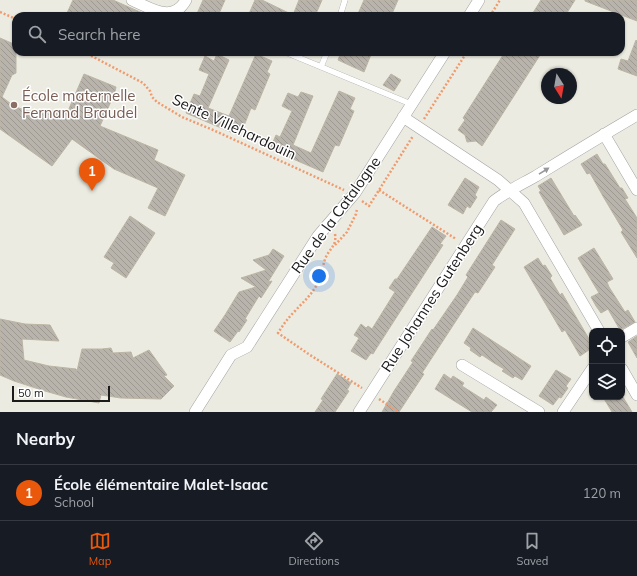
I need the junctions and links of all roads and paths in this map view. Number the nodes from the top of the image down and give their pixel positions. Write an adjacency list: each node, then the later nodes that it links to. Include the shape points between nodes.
1 (132, 0): 7 (street)
2 (186, 0): 8 (street, via 181,8)
3 (345, 0): 9 (lane)
4 (479, 0): 10 (street)
5 (500, 0): 11 (path)
6 (0, 12): 12 (path)
7 (160, 12)
8 (172, 12)
9 (341, 12)
10 (472, 12)
11 (492, 12)
12 (12, 17)
13 (92, 56): 27 (path, Sente Villehardouin, via 143,83 157,102 182,117 342,188)
14 (295, 56): 18 (lane)
15 (325, 56): 18 (lane)
16 (442, 56): 19 (street, Rue de la Catalogne)
17 (464, 56): 22 (path)
18 (321, 67): 19 (lane)
19 (412, 104): 21 (street, Rue de la Catalogne)
20 (637, 115): 23 (street, Rue Johannes Gutenberg)
21 (403, 117): 22 (street); 27 (street, Rue de la Catalogne)
22 (418, 127): 24 (path); 26 (street, via 498,180)
23 (604, 134): 25 (street); 26 (street, Rue Johannes Gutenberg, one-way to 23)
24 (379, 190): 27 (path, via 369,206); 30 (path)
25 (637, 190)
26 (510, 191): 30 (street, Rue Johannes Gutenberg, via 494,201); 31 (street, via 524,203)
27 (356, 197): 28 (street, Rue de la Catalogne); 29 (path, via 356,214 347,232)
28 (333, 219): 29 (path); 39 (street, Rue de la Catalogne, via 318,236 247,347 232,355)
29 (334, 245): 37 (path, via 324,260 315,288 286,320 278,333)
30 (466, 246): 37 (street, Rue Johannes Gutenberg)
31 (597, 328)
32 (637, 328): 33 (street)
33 (625, 335)
34 (462, 365): 42 (street)
35 (589, 373): 43 (street)
36 (625, 375): 38 (street)
37 (371, 393): 40 (street, Rue Johannes Gutenberg); 41 (path)
38 (637, 395)
39 (195, 412)
40 (359, 412)
41 (399, 412)
42 (539, 412)
43 (563, 412)

